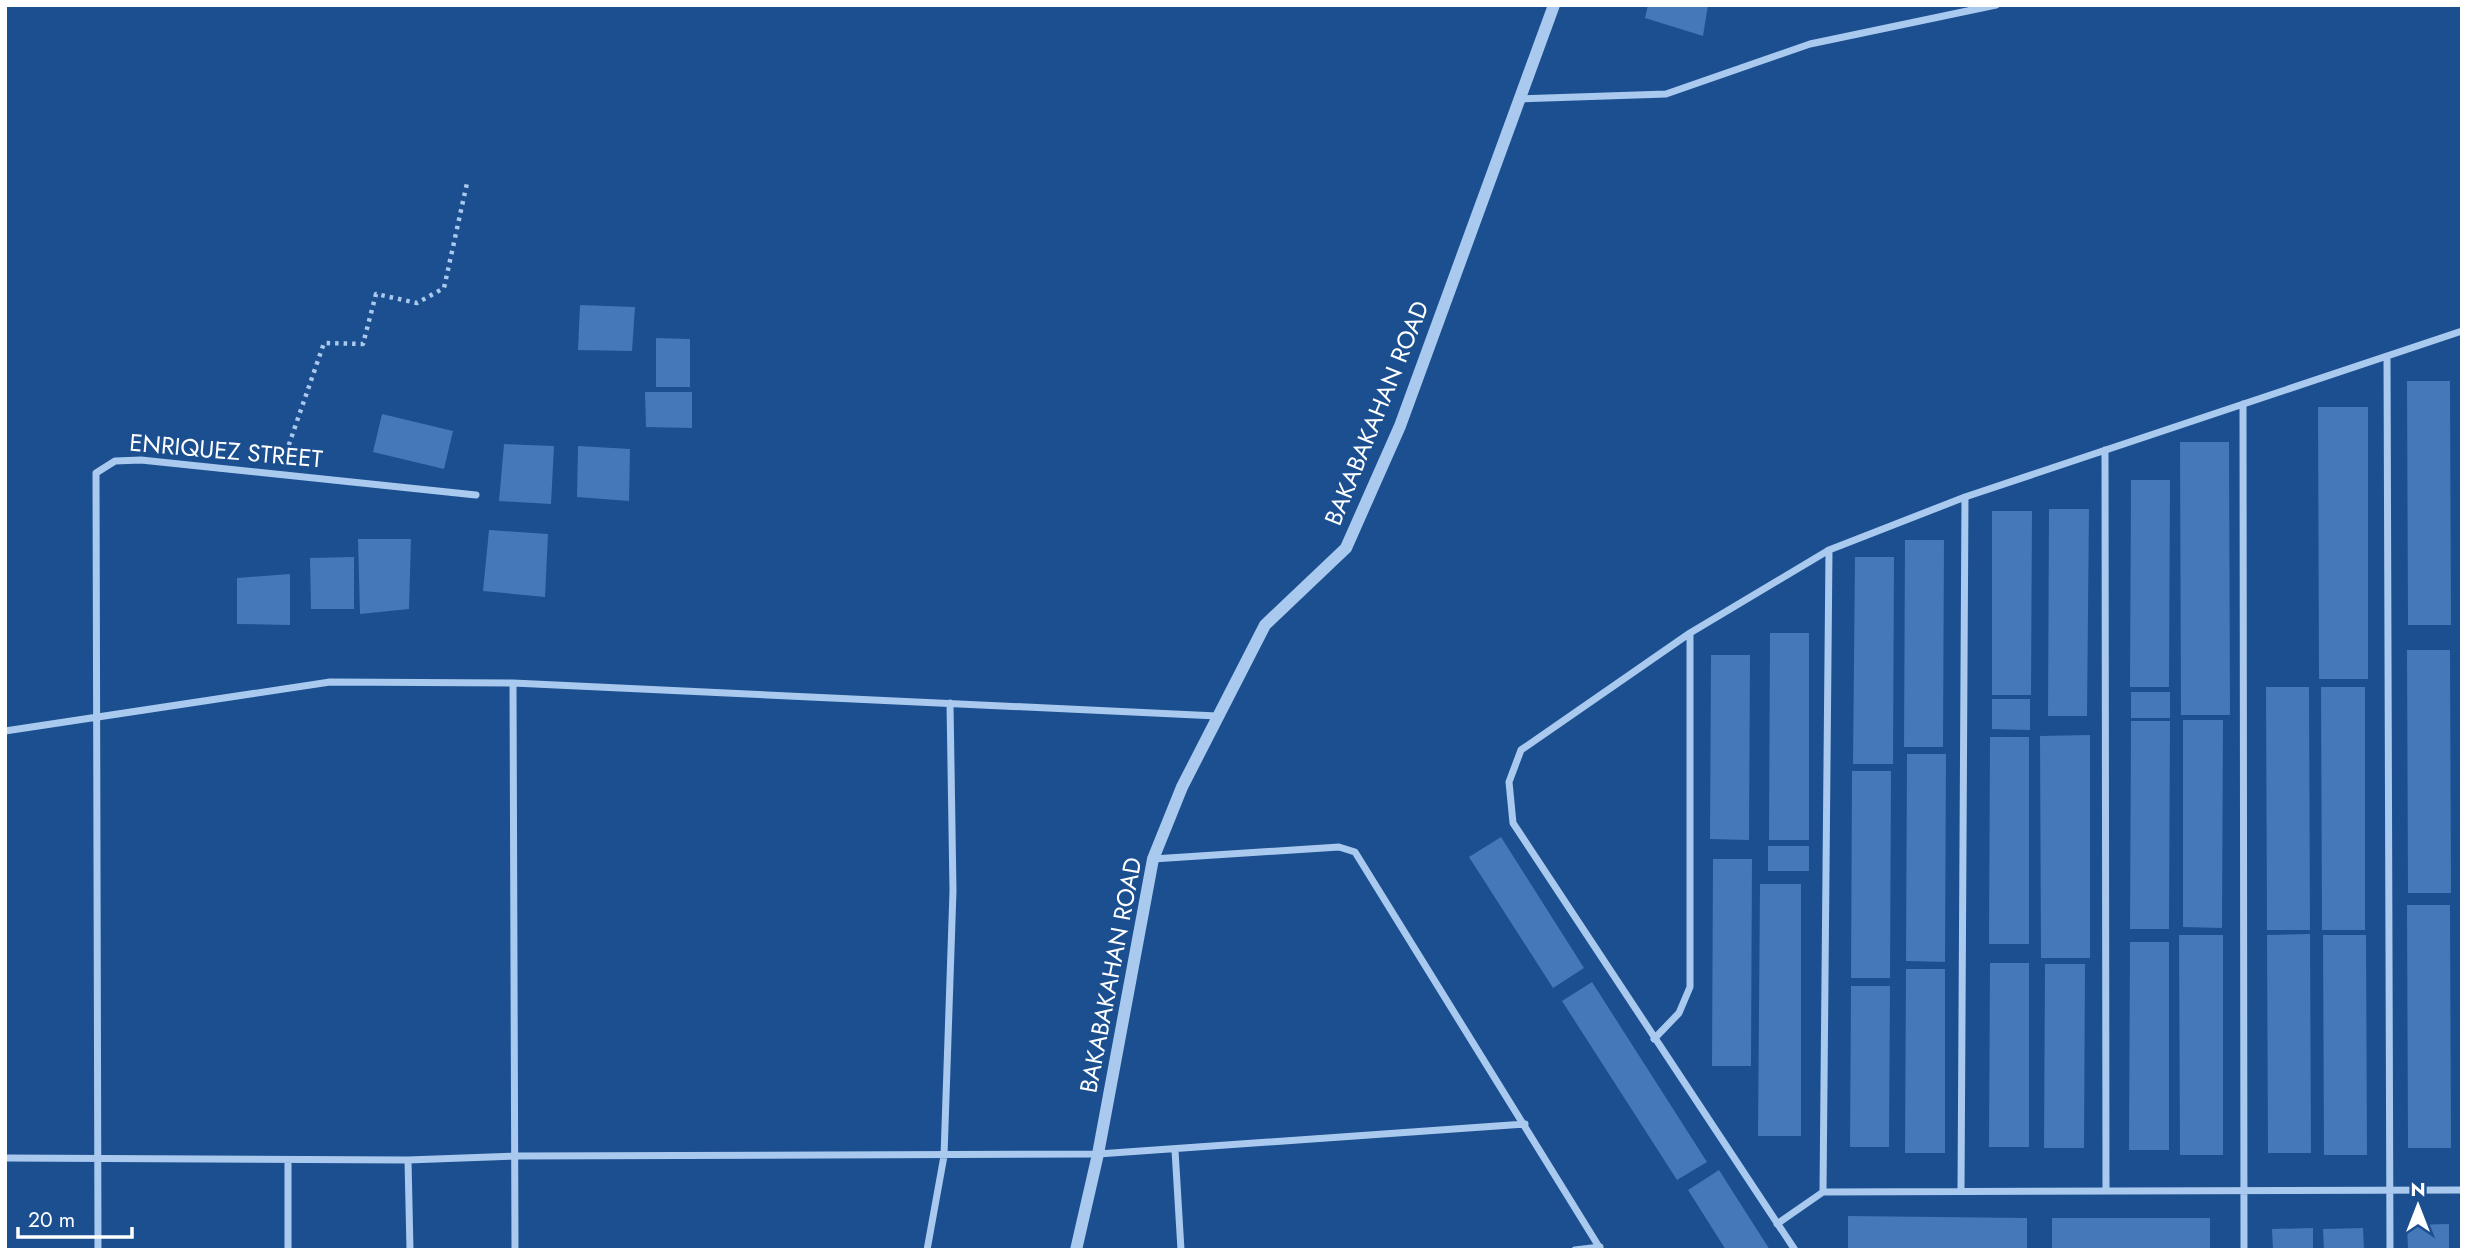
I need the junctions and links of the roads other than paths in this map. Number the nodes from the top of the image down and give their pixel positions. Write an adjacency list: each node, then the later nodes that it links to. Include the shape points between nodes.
1 (1554, 5): 3 (street, BAKABAKAHAN ROAD)
2 (1996, 5): 3 (street, via 1810,44 1666,94)
3 (1518, 99): 14 (street, BAKABAKAHAN ROAD, via 1400,426 1346,548 1265,625)
4 (2462, 331): 5 (street)
5 (2387, 356): 6 (street); 28 (street)
6 (2244, 404): 7 (street); 32 (street)
7 (2105, 450): 9 (street); 31 (street)
8 (475, 495): 15 (street, ENRIQUEZ STREET, via 116,461 96,473)
9 (1965, 497): 10 (street); 30 (street)
10 (1829, 550): 11 (street); 33 (street)
11 (1690, 633): 18 (street, via 1690,987 1679,1013); 18 (street, via 1521,750 1509,782 1513,823)
12 (513, 683): 13 (street); 15 (street, via 330,682); 22 (street)
13 (950, 703): 14 (street); 23 (street, via 953,891)
14 (1217, 716): 17 (street, BAKABAKAHAN ROAD)
15 (95, 720): 16 (street); 25 (street)
16 (5, 731)
17 (1153, 859): 19 (street, via 1339,847 1355,852); 21 (street, BAKABAKAHAN ROAD)
18 (1654, 1039): 34 (street)
19 (1525, 1124): 20 (street); 35 (street)
20 (1175, 1150): 21 (street); 42 (street)
21 (1098, 1154): 23 (street); 41 (street, BAKABAKAHAN ROAD)
22 (515, 1156): 23 (street); 27 (street); 39 (street)
23 (944, 1156): 40 (street)
24 (5, 1157): 25 (street)
25 (97, 1159): 26 (street); 36 (street)
26 (288, 1160): 27 (street); 37 (street)
27 (408, 1160): 38 (street)
28 (2390, 1190): 29 (street); 32 (street); 46 (street)
29 (2462, 1190)
30 (1961, 1191): 31 (street); 33 (street)
31 (2106, 1191): 32 (street)
32 (2245, 1191): 45 (street)
33 (1823, 1192): 34 (street)
34 (1777, 1224): 44 (street)
35 (1601, 1248): 43 (street)
36 (98, 1250)
37 (288, 1250)
38 (410, 1250)
39 (515, 1250)
40 (927, 1250)
41 (1076, 1250)
42 (1181, 1250)
43 (1575, 1250)
44 (1796, 1250)
45 (2244, 1250)
46 (2390, 1250)

